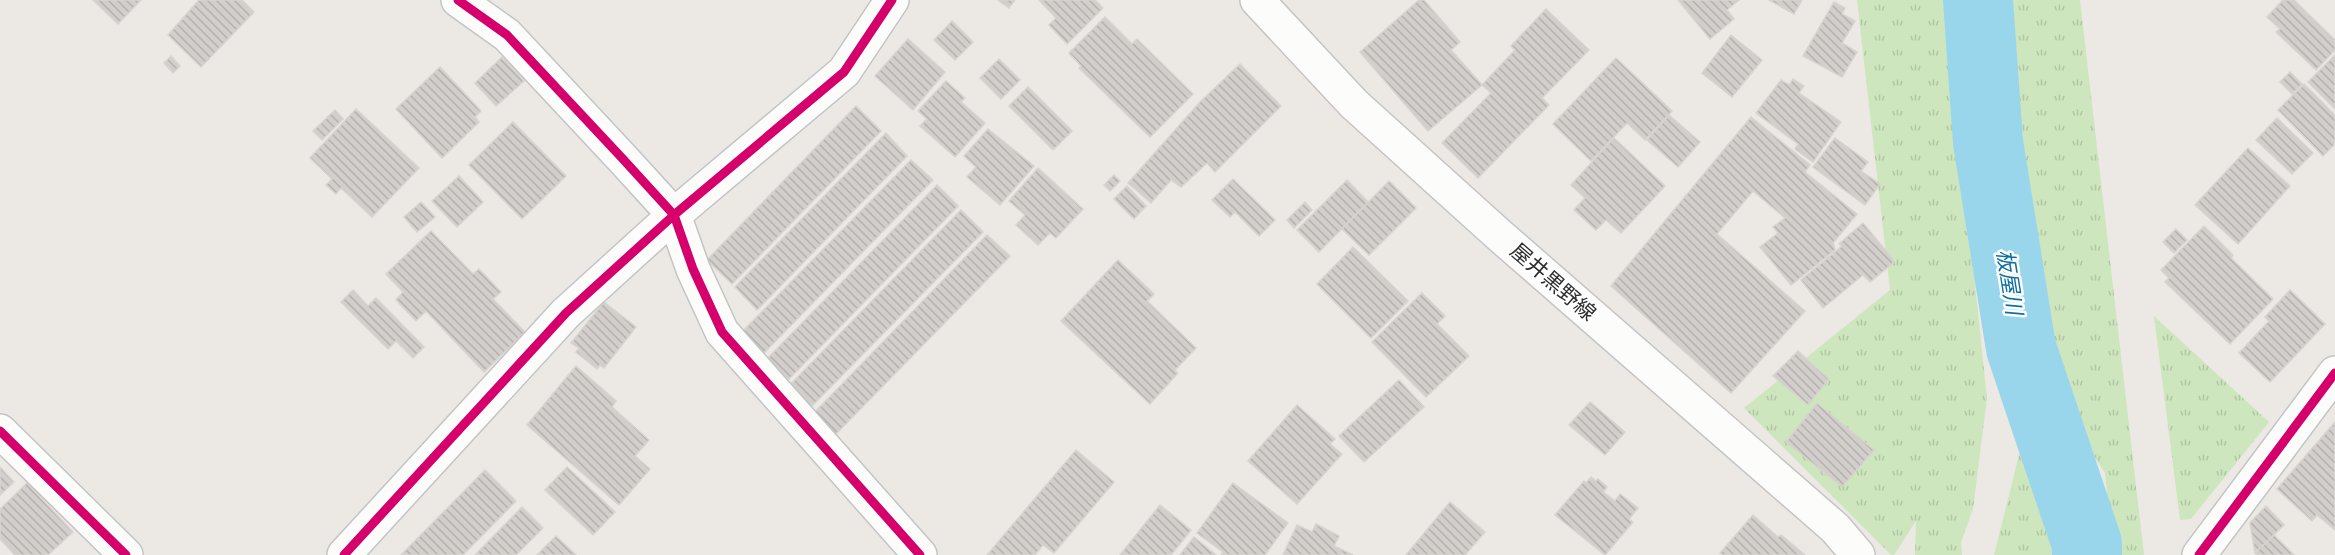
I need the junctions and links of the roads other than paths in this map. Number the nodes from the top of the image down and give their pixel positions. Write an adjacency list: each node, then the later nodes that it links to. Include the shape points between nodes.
1 (458, 0): 4 (street, via 507,35)
2 (892, 0): 4 (street, via 844,72)
3 (1257, 0): 10 (street, 屋井黒野線, via 1354,104 1835,528)
4 (674, 215): 8 (street, via 566,313); 9 (street, via 722,332)
5 (2335, 373): 11 (street)
6 (0, 432): 7 (street)
7 (126, 555)
8 (344, 555)
9 (920, 555)
10 (1858, 555)
11 (2199, 555)

